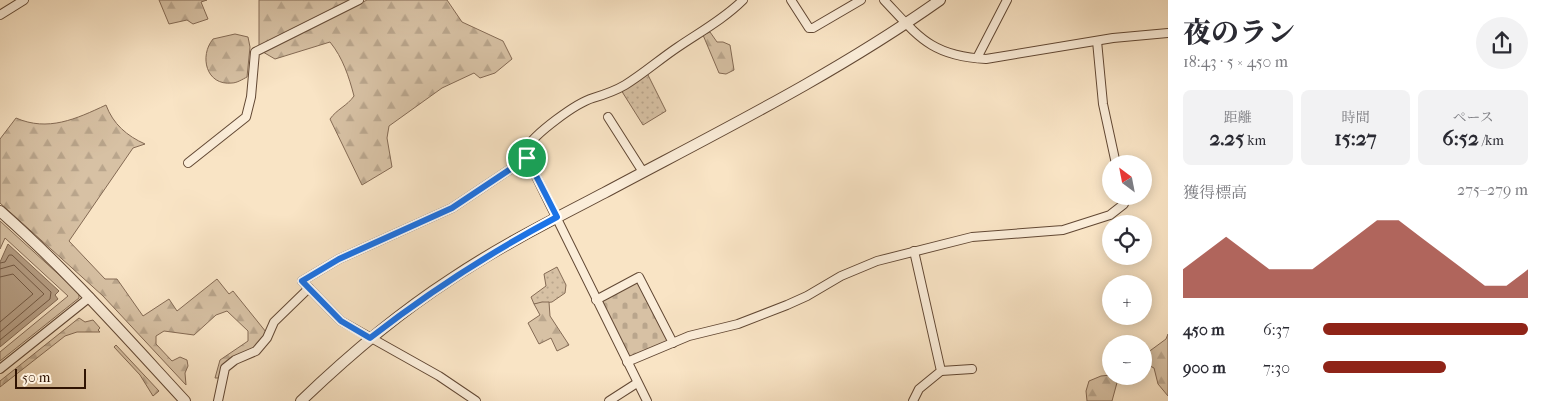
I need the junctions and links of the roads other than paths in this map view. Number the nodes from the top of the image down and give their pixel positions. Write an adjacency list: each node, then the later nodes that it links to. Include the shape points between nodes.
1 (24, 0): 9 (street)
2 (360, 0): 17 (street, via 255,52 246,117)
3 (743, 0): 16 (street, via 637,78 593,98 557,120 527,146)
4 (791, 0): 5 (street, via 809,28 813,28)
5 (861, 0)
6 (884, 0): 10 (street)
7 (940, 0): 10 (street)
8 (1007, 0): 13 (street)
9 (0, 15)
10 (907, 24): 13 (street, via 936,49); 18 (street, via 810,84)
11 (1168, 33): 12 (street)
12 (1097, 41): 13 (street); 15 (street, via 1103,104)
13 (977, 58)
14 (608, 117): 18 (street)
15 (1114, 155)
16 (527, 158): 21 (street); 23 (street, via 452,208 339,259 302,281)
17 (188, 163)
18 (643, 172): 21 (street)
19 (1123, 205): 22 (street, via 1110,215 1064,230 972,237)
20 (0, 211): 24 (street)
21 (557, 217): 25 (street); 26 (street, via 451,279)
22 (914, 250): 27 (street, via 858,269 807,296 738,324); 31 (street)
23 (309, 288): 26 (street, via 341,321); 34 (street, via 274,322 256,351 224,368)
24 (90, 298): 29 (street); 33 (street)
25 (596, 300): 27 (street, via 639,277); 28 (street)
26 (370, 338): 35 (street); 36 (street, via 439,376)
27 (673, 342): 28 (street)
28 (627, 362): 32 (street)
29 (0, 369)
30 (972, 369): 31 (street)
31 (941, 371): 39 (street, via 919,389)
32 (637, 383): 37 (street); 38 (street)
33 (184, 401)
34 (218, 401)
35 (301, 401)
36 (476, 401)
37 (609, 401)
38 (647, 401)
39 (913, 401)

